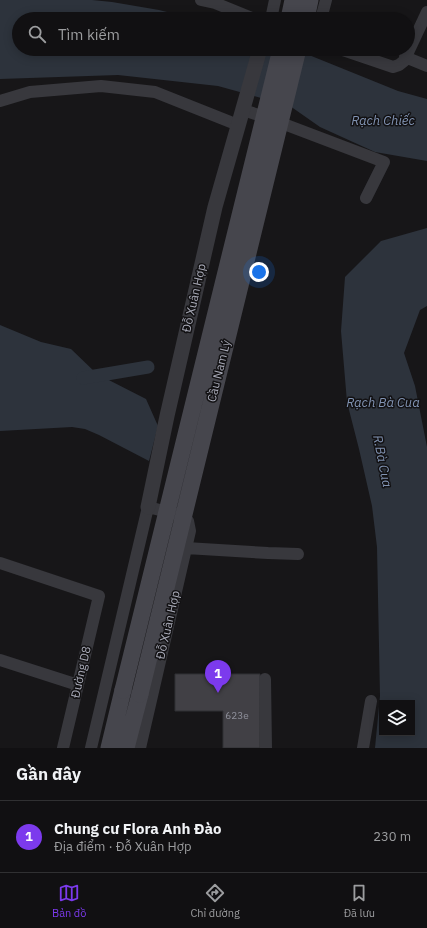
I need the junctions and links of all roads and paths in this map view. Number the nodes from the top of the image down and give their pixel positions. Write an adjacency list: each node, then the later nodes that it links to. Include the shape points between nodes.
1 (201, 0): 6 (street)
2 (275, 0): 7 (street)
3 (293, 0): 8 (main road)
4 (310, 0): 9 (main road)
5 (326, 0): 10 (street)
6 (236, 12)
7 (272, 12)
8 (290, 12)
9 (307, 12)
10 (323, 12)
11 (427, 12): 12 (street)
12 (415, 38)
13 (258, 56): 20 (street, Đỗ Xuân Hợp)
14 (279, 56): 30 (main road, Cầu Nam Lý, bridge)
15 (296, 56): 30 (main road, Cầu Nam Lý, bridge)
16 (361, 56): 17 (street, via 393,67 399,65)
17 (406, 57): 18 (street)
18 (427, 66)
19 (0, 101): 21 (street, via 30,92 101,86 155,92)
20 (243, 110): 21 (street, Đỗ Xuân Hợp); 22 (street, via 384,162)
21 (238, 125): 23 (street, Đỗ Xuân Hợp, via 215,207)
22 (366, 198)
23 (148, 507): 24 (street, Đỗ Xuân Hợp, via 183,516 188,521 190,531); 33 (street, Đỗ Xuân Hợp)
24 (186, 548): 25 (street); 36 (street, Đỗ Xuân Hợp)
25 (298, 554)
26 (0, 563): 29 (street, Đường D8, via 99,596)
27 (0, 660): 29 (street)
28 (265, 679): 37 (street)
29 (78, 685): 32 (street, Đường D8)
30 (131, 692): 34 (main road); 35 (main road)
31 (371, 701): 38 (street)
32 (63, 748)
33 (91, 748)
34 (109, 748)
35 (126, 748)
36 (140, 748)
37 (266, 748)
38 (363, 748)

